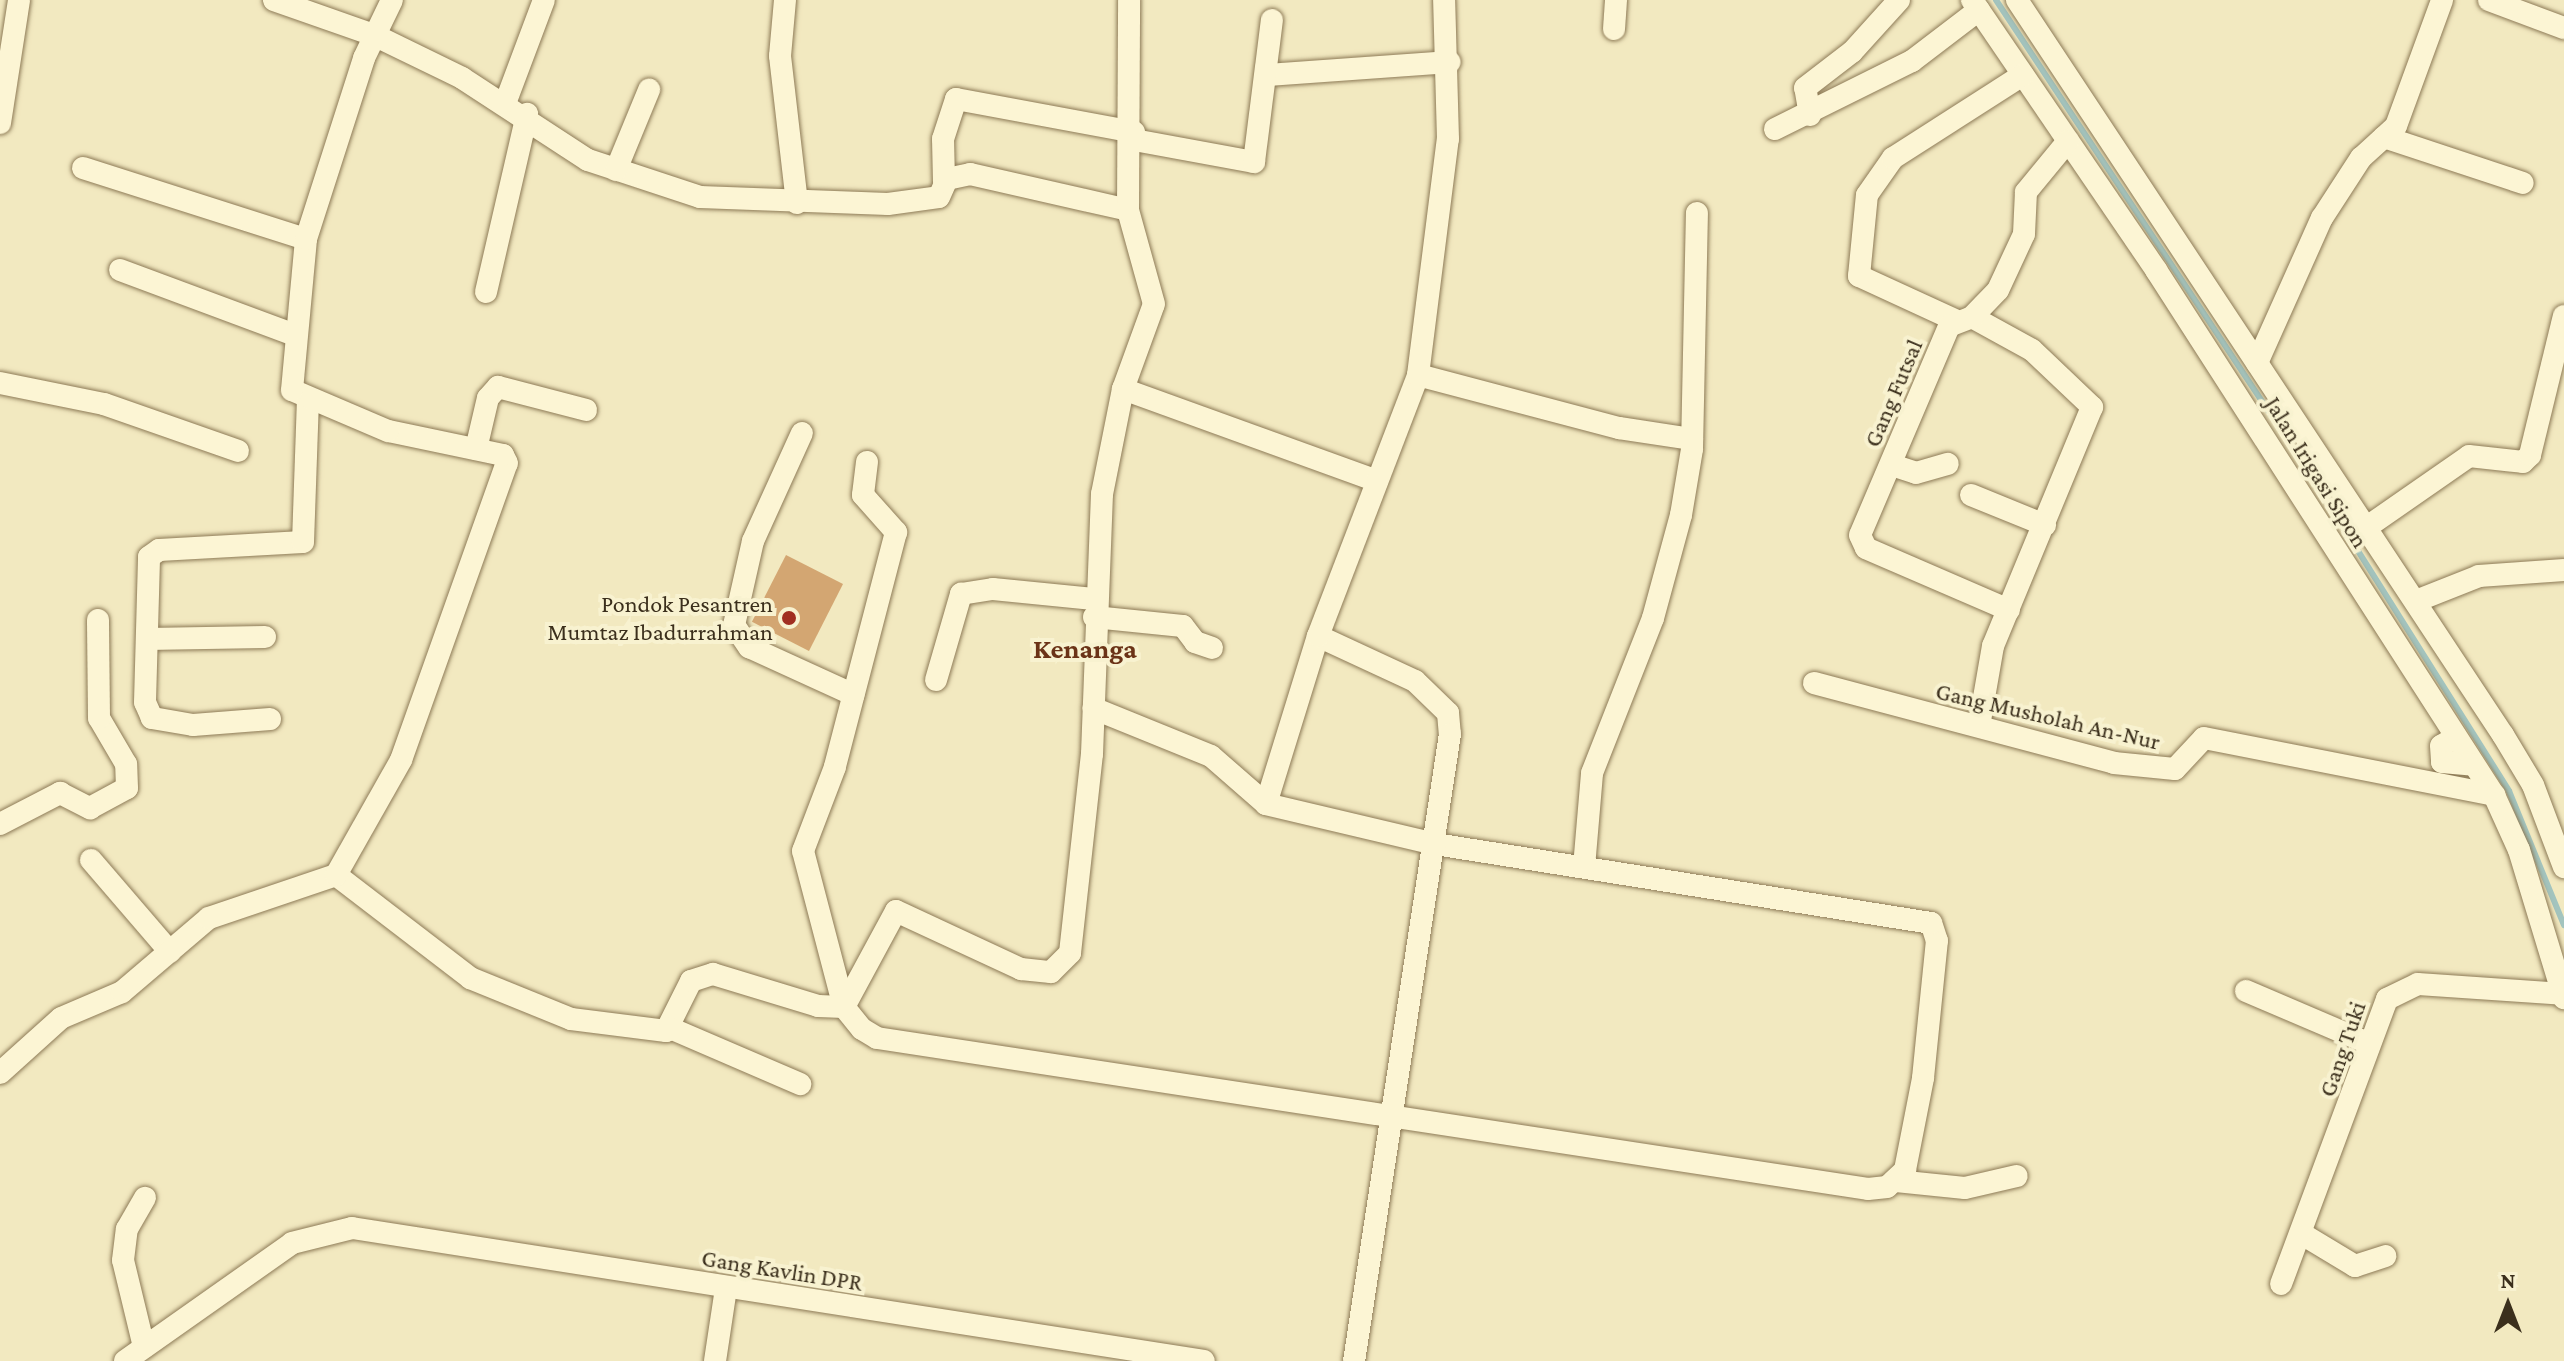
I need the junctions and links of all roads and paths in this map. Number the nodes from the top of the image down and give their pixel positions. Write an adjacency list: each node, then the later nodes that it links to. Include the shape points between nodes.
1 (19, 0): 25 (street)
2 (274, 0): 17 (street)
3 (392, 0): 17 (street)
4 (544, 0): 22 (street)
5 (785, 0): 34 (street, via 780,56)
6 (1129, 0): 27 (street)
7 (1444, 0): 18 (street)
8 (1616, 0): 16 (street)
9 (1899, 0): 24 (street, via 1852,52 1805,88)
10 (2017, 0): 43 (street, Jalan Irigasi Sipon)
11 (2442, 0): 28 (street, via 2396,126)
12 (2489, 0): 15 (street)
13 (1975, 5): 20 (street, Jalan Irigasi Sipon); 24 (street, via 1912,61)
14 (1272, 20): 19 (street)
15 (2564, 28)
16 (1614, 29)
17 (374, 35): 22 (street); 37 (street)
18 (1450, 62): 19 (street); 44 (street)
19 (1268, 75): 27 (street, via 1254,162)
20 (2023, 75): 29 (street, Jalan Irigasi Sipon); 41 (street, via 1893,158 1867,195 1859,276)
21 (649, 90): 31 (street)
22 (506, 101): 23 (street)
23 (527, 114): 31 (street, via 588,160); 39 (street)
24 (1810, 115): 26 (street)
25 (0, 123)
26 (1775, 129)
27 (1134, 136): 32 (street, via 956,99 943,139); 35 (street)
28 (2384, 137): 33 (street); 43 (street, via 2361,158 2322,218)
29 (2068, 141): 41 (street, Gang Futsal, via 2026,192 2024,234 1998,290); 75 (street, Jalan Irigasi Sipon)
30 (83, 168): 37 (street)
31 (616, 170): 34 (street, via 700,197)
32 (944, 182): 34 (street, via 939,197); 35 (street, via 980,175)
33 (2523, 183)
34 (797, 203)
35 (1128, 210): 46 (street, via 1154,304)
36 (1697, 213): 50 (street)
37 (306, 239): 42 (street)
38 (120, 270): 42 (street)
39 (486, 292)
40 (2564, 316): 59 (street, via 2530,455 2523,462 2469,456)
41 (1965, 319): 55 (street, Gang Futsal); 58 (street, via 2032,350 2092,407)
42 (292, 334): 47 (street, via 292,390)
43 (2257, 363): 59 (street, Jalan Irigasi Sipon)
44 (1418, 375): 50 (street, via 1619,428); 56 (street)
45 (0, 383): 52 (street, via 104,404)
46 (1123, 389): 56 (street); 62 (street, via 1102,494)
47 (308, 401): 51 (street, via 388,431); 67 (street, via 303,542 152,552)
48 (586, 410): 51 (street, via 498,387 488,398)
49 (802, 433): 71 (street, via 753,541 734,625 749,647)
50 (1692, 439): 80 (street, via 1681,515 1653,618 1592,773)
51 (476, 449): 82 (street, via 503,455 506,471 455,591 401,760)
52 (238, 451)
53 (867, 462): 71 (street, via 863,495 896,532)
54 (1948, 464): 55 (street, via 1928,473)
55 (1892, 465): 63 (street, Gang Futsal, via 1860,542)
56 (1377, 481): 65 (street)
57 (1971, 495): 58 (street)
58 (2045, 525): 63 (street)
59 (2367, 527): 61 (street, Jalan Irigasi Sipon)
60 (2564, 570): 61 (street, via 2479,576)
61 (2416, 601): 81 (street, Jalan Irigasi Sipon, via 2533,785)
62 (1094, 608): 68 (street, via 1183,626 1195,642); 69 (street, via 993,589 961,594); 72 (street)
63 (2009, 610): 74 (street, via 1993,646)
64 (98, 620): 77 (street, via 99,718 126,764 127,788 90,808 60,793)
65 (1318, 636): 76 (street); 78 (street, via 1415,681 1448,713 1449,762)
66 (265, 637): 67 (street)
67 (147, 639): 73 (street, via 145,702 152,718 193,725)
68 (1212, 648)
69 (936, 680)
70 (1814, 683): 74 (street, Gang Musholah An-Nur)
71 (854, 695): 86 (street, via 803,851)
72 (1093, 708): 76 (street, via 1211,756); 86 (street, via 1080,895 1064,962 1051,972 1021,969 896,911)
73 (270, 719)
74 (1979, 726): 75 (street, Gang Musholah An-Nur, via 2166,770 2182,765 2194,745 2211,738)
75 (2494, 795): 85 (street, Jalan Irigasi Sipon, via 2519,850)
76 (1266, 804): 78 (street)
77 (0, 824)
78 (1435, 844): 80 (street); 91 (street)
79 (91, 860): 83 (street)
80 (1584, 867): 93 (street, via 1936,927 1923,1078 1905,1170)
81 (2564, 867)
82 (336, 875): 83 (street, via 209,918); 87 (street, via 439,959 501,993 571,1019 635,1031)
83 (170, 952): 89 (street, via 122,992 61,1018)
84 (2246, 991): 88 (street)
85 (2563, 996): 88 (street, Gang Tuki, via 2407,986 2387,999)
86 (844, 1007): 87 (street, via 702,975 691,981); 91 (street, via 877,1038)
87 (670, 1028): 90 (street)
88 (2368, 1043): 95 (street, Gang Tuki)
89 (0, 1073)
90 (800, 1084)
91 (1392, 1115): 93 (street, via 1868,1189); 103 (street)
92 (2017, 1176): 93 (street, via 1965,1188)
93 (1896, 1181)
94 (145, 1198): 99 (street, via 127,1229 123,1260)
95 (2302, 1234): 96 (street, via 2355,1266); 97 (street, Gang Tuki)
96 (2385, 1256)
97 (2281, 1284)
98 (726, 1288): 99 (street, Gang Kavlin DPR, via 352,1228 292,1243); 101 (street); 102 (street, Gang Kavlin DPR)
99 (144, 1347): 100 (street)
100 (125, 1361)
101 (715, 1361)
102 (1204, 1361)
103 (1354, 1361)

